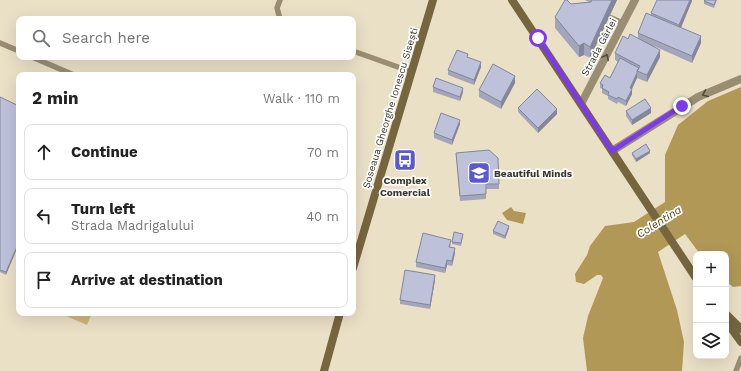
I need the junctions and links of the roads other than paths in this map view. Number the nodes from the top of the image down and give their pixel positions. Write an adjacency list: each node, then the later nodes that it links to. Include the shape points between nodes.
1 (280, 0): 5 (lane, via 277,8)
2 (433, 0): 13 (street, Șoseaua Gheorghe Ionescu Sisești)
3 (512, 0): 15 (street)
4 (635, 0): 7 (street, Strada Gârlei)
5 (279, 16)
6 (609, 17): 7 (lane)
7 (623, 24): 15 (street, Strada Gârlei, one-way to 7)
8 (0, 44): 9 (lane)
9 (16, 50)
10 (356, 52): 13 (lane)
11 (39, 60): 12 (lane)
12 (67, 72)
13 (412, 72): 17 (street, Șoseaua Gheorghe Ionescu Sisești)
14 (741, 79): 16 (street, one-way to 16, via 698,97)
15 (581, 104): 16 (street)
16 (612, 151): 18 (street)
17 (357, 241)
18 (693, 274)
19 (339, 316): 25 (street)
20 (729, 317): 22 (street)
21 (728, 323): 23 (street)
22 (739, 325)
23 (741, 342)
24 (741, 358): 26 (lane)
25 (324, 371)
26 (736, 371)

